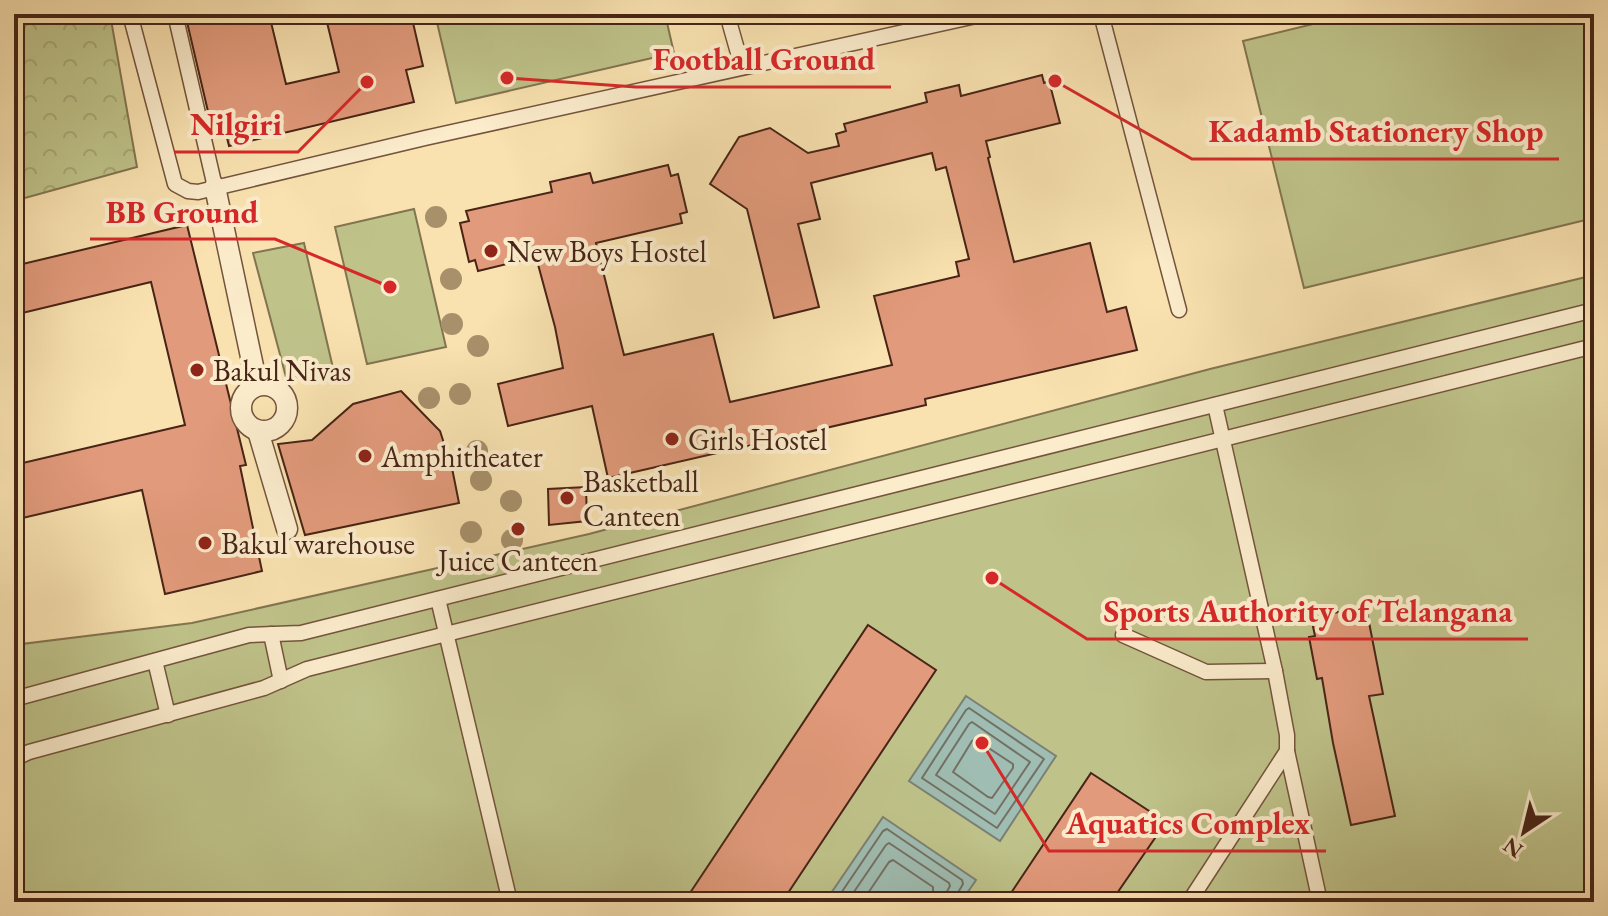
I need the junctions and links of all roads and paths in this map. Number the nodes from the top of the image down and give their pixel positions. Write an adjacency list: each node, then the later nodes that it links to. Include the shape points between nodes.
1 (130, 14): 7 (lane, via 175,184 198,192)
2 (175, 14): 7 (lane)
3 (727, 14): 6 (lane)
4 (985, 14): 6 (lane)
5 (1101, 14): 8 (lane)
6 (742, 67): 7 (lane)
7 (215, 187): 11 (street)
8 (1179, 310)
9 (1594, 310): 12 (lane)
10 (1594, 346): 14 (lane)
11 (257, 385): 13 (street, via 245,394 240,408 245,423); 13 (street, via 280,390 287,404 280,425)
12 (1215, 405): 14 (lane); 16 (lane)
13 (258, 431): 15 (street)
14 (1222, 439): 18 (lane); 21 (lane)
15 (287, 529)
16 (438, 599): 17 (lane, via 301,633); 18 (lane)
17 (271, 634): 20 (lane, via 249,635); 22 (lane)
18 (446, 635): 22 (lane, via 307,669); 27 (lane)
19 (1123, 635): 21 (lane, via 1206,672)
20 (155, 661): 23 (lane); 24 (lane)
21 (1275, 671): 25 (lane)
22 (281, 681): 24 (lane)
23 (14, 699)
24 (168, 715): 26 (lane)
25 (1287, 751): 28 (lane); 29 (lane)
26 (14, 759)
27 (510, 902)
28 (1189, 902)
29 (1320, 902)

